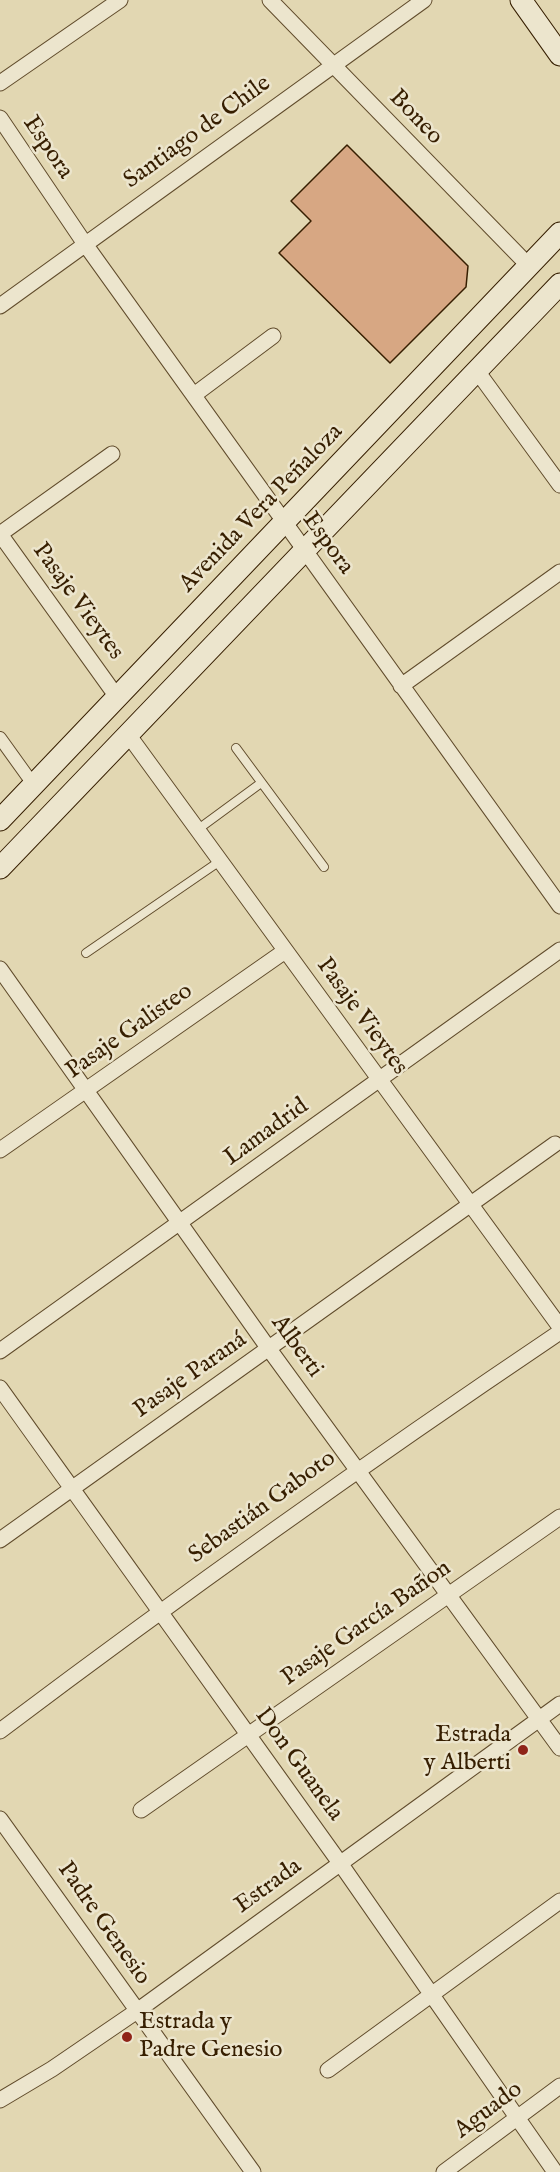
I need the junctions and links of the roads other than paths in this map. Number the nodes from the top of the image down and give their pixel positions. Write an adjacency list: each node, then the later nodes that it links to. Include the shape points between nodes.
1 (120, 0): 7 (street)
2 (270, 0): 6 (street, Boneo)
3 (424, 0): 6 (street, Santiago de Chile)
4 (520, 0): 5 (main road, via 550,35)
5 (560, 55)
6 (331, 65): 10 (street, Santiago de Chile); 11 (street, Boneo)
7 (0, 83)
8 (0, 118): 10 (street, Espora)
9 (560, 233): 11 (main road, Avenida Vera Peñaloza)
10 (85, 244): 13 (street, Santiago de Chile); 16 (street, Espora)
11 (529, 266): 19 (main road, Avenida Vera Peñaloza)
12 (560, 284): 15 (main road)
13 (0, 306)
14 (273, 336): 16 (street)
15 (477, 371): 18 (street); 21 (main road)
16 (194, 395): 19 (street, Espora)
17 (112, 454): 20 (street)
18 (560, 485)
19 (284, 523): 21 (street, Espora); 24 (main road, Avenida Vera Peñaloza)
20 (0, 534): 24 (street, Pasaje Vieytes)
21 (305, 551): 23 (street, Espora); 25 (main road)
22 (560, 572): 23 (street)
23 (401, 686): 35 (street, Espora)
24 (117, 697): 29 (main road, Avenida Vera Peñaloza)
25 (127, 734): 31 (street, Pasaje Vieytes); 34 (main road)
26 (0, 738): 29 (street)
27 (236, 748): 28 (lane)
28 (261, 783): 31 (lane); 33 (lane)
29 (33, 784): 30 (main road, Avenida Vera Peñaloza)
30 (0, 819)
31 (197, 830): 32 (street, Pasaje Vieytes)
32 (220, 861): 37 (street, Pasaje Vieytes); 38 (lane)
33 (324, 867)
34 (0, 868)
35 (560, 906)
36 (560, 950): 40 (street, Lamadrid)
37 (285, 951): 40 (street, Pasaje Vieytes); 41 (street, Pasaje Galisteo)
38 (86, 952)
39 (0, 969): 41 (street, Alberti)
40 (379, 1080): 44 (street, Pasaje Vieytes); 45 (street, Lamadrid)
41 (86, 1090): 43 (street, Pasaje Galisteo); 45 (street, Alberti)
42 (555, 1144): 44 (street, Pasaje Paraná)
43 (0, 1150)
44 (471, 1205): 46 (street, Pasaje Vieytes); 47 (street, Pasaje Paraná)
45 (180, 1223): 47 (street, Alberti); 48 (street, Lamadrid)
46 (560, 1329): 50 (street, Sebastián Gaboto)
47 (269, 1349): 50 (street, Alberti); 51 (street, Pasaje Paraná)
48 (0, 1351)
49 (0, 1388): 51 (street, Don Guanela)
50 (357, 1469): 54 (street, Alberti); 55 (street, Sebastián Gaboto)
51 (72, 1489): 53 (street, Pasaje Paraná); 55 (street, Don Guanela)
52 (560, 1517): 54 (street, Pasaje García Bañon)
53 (0, 1540)
54 (447, 1594): 57 (street, Alberti); 59 (street, Pasaje García Bañon)
55 (160, 1610): 58 (street, Sebastián Gaboto); 59 (street, Don Guanela)
56 (560, 1704): 57 (street, Estrada)
57 (539, 1719): 60 (street, Alberti); 63 (street, Estrada)
58 (0, 1731)
59 (249, 1736): 61 (street, Pasaje García Bañon); 63 (street, Don Guanela)
60 (560, 1748)
61 (141, 1810)
62 (0, 1818): 66 (street, Padre Genesio)
63 (340, 1863): 65 (street, Don Guanela); 66 (street, Estrada)
64 (560, 1901): 65 (street)
65 (431, 1995): 67 (street); 70 (street, Don Guanela)
66 (137, 2011): 69 (street, Estrada); 71 (street, Padre Genesio)
67 (328, 2070)
68 (560, 2085): 70 (street, Aguado)
69 (0, 2100)
70 (516, 2118): 72 (street, Aguado); 73 (street, Don Guanela)
71 (253, 2172)
72 (444, 2172)
73 (555, 2172)

